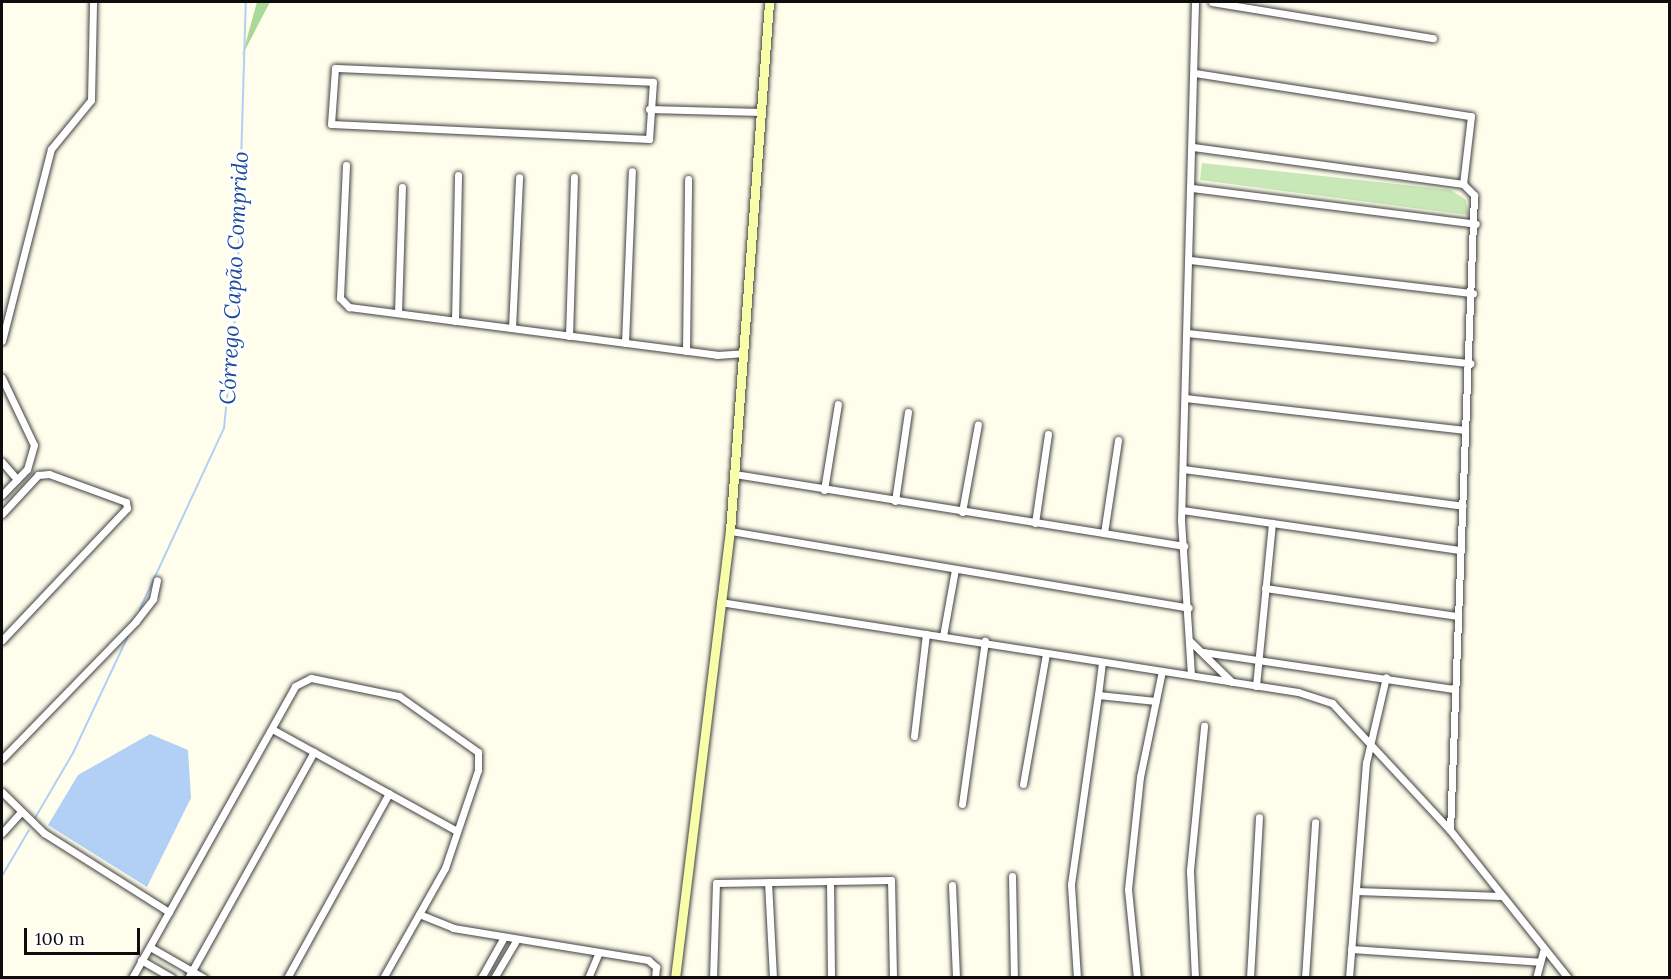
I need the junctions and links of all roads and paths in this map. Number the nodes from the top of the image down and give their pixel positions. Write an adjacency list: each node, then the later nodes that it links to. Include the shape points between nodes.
1 (93, 2): 27 (street, via 91,100 51,148)
2 (769, 2): 8 (street)
3 (1196, 2): 6 (street)
4 (1212, 2): 5 (street)
5 (1433, 38)
6 (1195, 74): 9 (street); 16 (street, via 1471,116)
7 (649, 109): 7 (street, via 649,139 331,124 335,68 653,82); 8 (street)
8 (762, 112): 30 (street)
9 (1193, 147): 16 (street); 18 (street)
10 (346, 165): 22 (street, via 340,298 349,307)
11 (632, 171): 28 (street)
12 (458, 175): 23 (street)
13 (519, 177): 24 (street)
14 (574, 177): 26 (street)
15 (688, 179): 29 (street)
16 (1463, 184): 19 (street, via 1474,195)
17 (402, 187): 22 (street)
18 (1192, 188): 19 (street); 20 (street)
19 (1476, 224): 21 (street)
20 (1190, 260): 21 (street); 25 (street)
21 (1473, 293): 31 (street)
22 (398, 313): 23 (street)
23 (455, 321): 24 (street)
24 (512, 328): 26 (street)
25 (1187, 333): 31 (street); 33 (street)
26 (569, 336): 28 (street)
27 (2, 341)
28 (625, 343): 29 (street)
29 (686, 351): 30 (street)
30 (744, 352): 42 (street)
31 (1470, 363): 37 (street)
32 (2, 378): 43 (street, via 34,445)
33 (1185, 399): 37 (street); 41 (street)
34 (838, 404): 44 (street)
35 (908, 412): 46 (street)
36 (978, 424): 49 (street)
37 (1465, 430): 47 (street)
38 (1048, 434): 51 (street)
39 (1118, 440): 54 (street)
40 (2, 462): 43 (street)
41 (1183, 469): 47 (street); 48 (street)
42 (735, 474): 44 (street); 53 (street)
43 (17, 479): 45 (street)
44 (825, 490): 46 (street)
45 (2, 495)
46 (895, 501): 49 (street)
47 (1463, 506): 56 (street)
48 (1182, 510): 52 (street); 55 (street)
49 (962, 512): 51 (street)
50 (2, 514): 65 (street, via 38,475 49,474 126,502 127,508)
51 (1035, 523): 54 (street)
52 (1272, 523): 56 (street); 59 (street)
53 (730, 531): 57 (street); 60 (street)
54 (1104, 533): 55 (street)
55 (1184, 546): 61 (street)
56 (1461, 550): 62 (street)
57 (956, 568): 61 (street); 64 (street)
58 (157, 580): 85 (street, via 153,599 136,621)
59 (1265, 588): 62 (street); 70 (street)
60 (720, 602): 63 (street); 122 (street, via 711,710)
61 (1189, 608): 67 (street)
62 (1458, 616): 77 (street)
63 (926, 634): 64 (street); 82 (street)
64 (943, 636): 66 (street)
65 (2, 640)
66 (985, 641): 69 (street); 89 (street)
67 (1191, 642): 68 (street); 73 (street)
68 (1203, 652): 70 (street); 75 (street)
69 (1046, 653): 71 (street); 86 (street)
70 (1257, 656): 74 (street); 76 (street)
71 (1102, 662): 72 (street); 78 (street)
72 (1162, 671): 73 (street); 79 (street)
73 (1191, 675): 75 (street)
74 (1386, 677): 77 (street); 83 (street)
75 (1233, 682): 76 (street)
76 (1256, 686): 83 (street, via 1332,703)
77 (1455, 688): 93 (street)
78 (1098, 695): 79 (street); 129 (street, via 1071,884)
79 (1156, 701): 130 (street, via 1140,777 1128,889)
80 (1204, 726): 131 (street, via 1190,870)
81 (272, 729): 84 (street); 94 (street, via 304,680 399,696 478,752 478,770); 102 (street)
82 (914, 736)
83 (1374, 746): 93 (street); 100 (street, via 1366,763)
84 (314, 752): 88 (street); 112 (street)
85 (2, 759)
86 (1023, 784)
87 (2, 792): 90 (street)
88 (389, 793): 94 (street); 116 (street)
89 (962, 804)
90 (21, 812): 95 (street); 102 (street, via 44,833)
91 (1258, 817): 132 (street)
92 (1315, 822): 133 (street)
93 (1450, 830): 101 (street)
94 (457, 831): 103 (street)
95 (2, 833)
96 (1012, 876): 128 (street)
97 (830, 881): 98 (street); 125 (street); 126 (street, via 891,880)
98 (768, 882): 123 (street, via 712,886); 124 (street)
99 (952, 885): 127 (street)
100 (1356, 891): 101 (street); 107 (street)
101 (1501, 896): 108 (street)
102 (169, 912): 106 (street)
103 (419, 914): 104 (street, via 453,928); 117 (street)
104 (504, 937): 105 (street); 118 (street)
105 (517, 939): 109 (street); 119 (street)
106 (150, 947): 110 (street); 112 (street)
107 (1352, 949): 111 (street); 134 (street)
108 (1544, 949): 111 (street); 136 (street)
109 (599, 952): 120 (street); 121 (street, via 648,960 656,966)
110 (141, 960): 113 (street); 114 (street)
111 (1539, 962): 135 (street)
112 (190, 974): 115 (street)
113 (132, 978)
114 (172, 978)
115 (204, 978)
116 (287, 978)
117 (383, 978)
118 (481, 978)
119 (495, 978)
120 (588, 978)
121 (655, 978)
122 (675, 978)
123 (713, 978)
124 (773, 978)
125 (831, 978)
126 (893, 978)
127 (956, 978)
128 (1014, 978)
129 (1077, 978)
130 (1137, 978)
131 (1195, 978)
132 (1250, 978)
133 (1305, 978)
134 (1349, 978)
135 (1536, 978)
136 (1568, 978)

